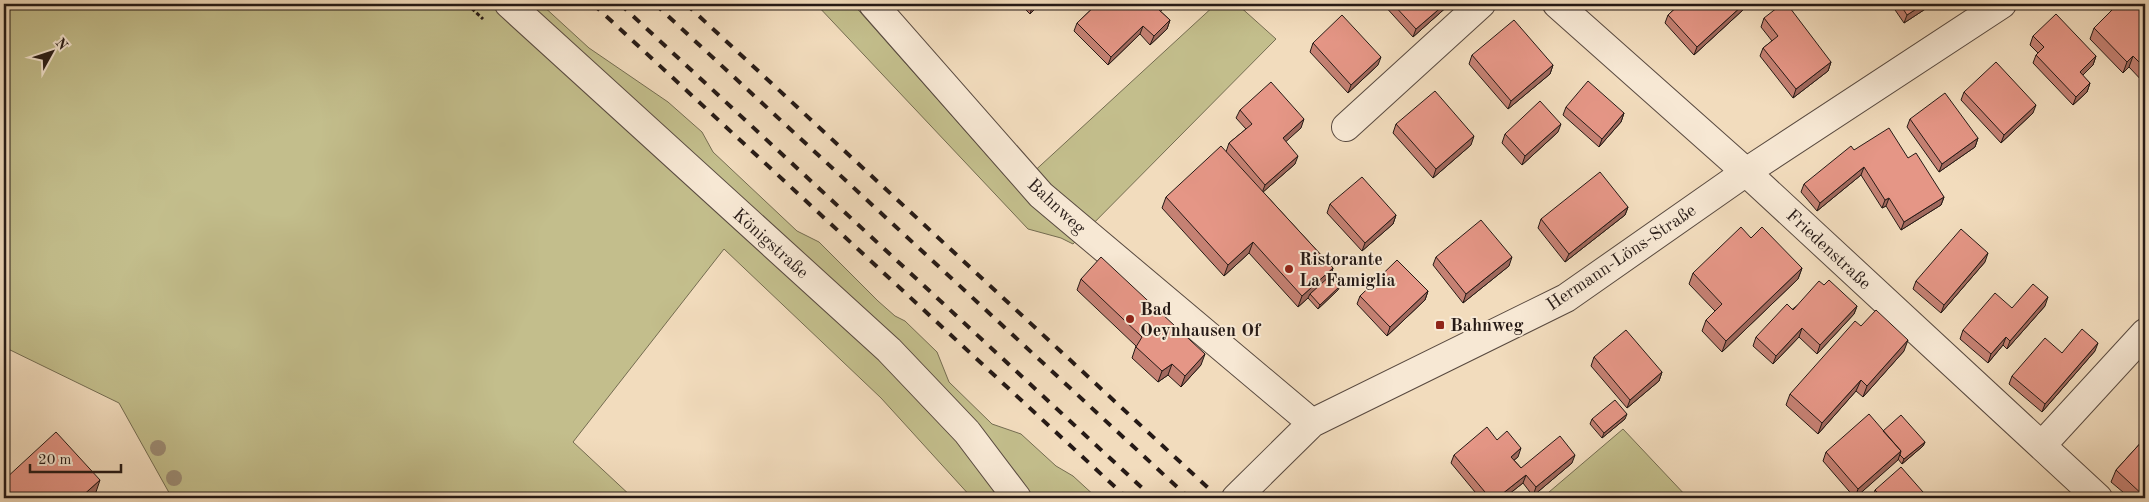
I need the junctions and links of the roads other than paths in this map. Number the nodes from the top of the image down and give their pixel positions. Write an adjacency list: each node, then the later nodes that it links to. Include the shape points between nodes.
1 (509, 4): 11 (street, Königstraße, via 889,350 968,432)
2 (873, 4): 9 (street, Bahnweg, via 1041,195)
3 (1481, 4): 6 (street)
4 (1557, 4): 7 (street, Friedenstraße)
5 (2002, 4): 7 (street, Hermann-Löns-Straße)
6 (1346, 128)
7 (1746, 172): 9 (street, Hermann-Löns-Straße, via 1566,298); 10 (street, Friedenstraße)
8 (2145, 333): 10 (street)
9 (1312, 423): 12 (street, Hermann-Löns-Straße)
10 (2042, 445): 13 (street, Friedenstraße)
11 (1017, 498)
12 (1236, 498)
13 (2098, 498)

